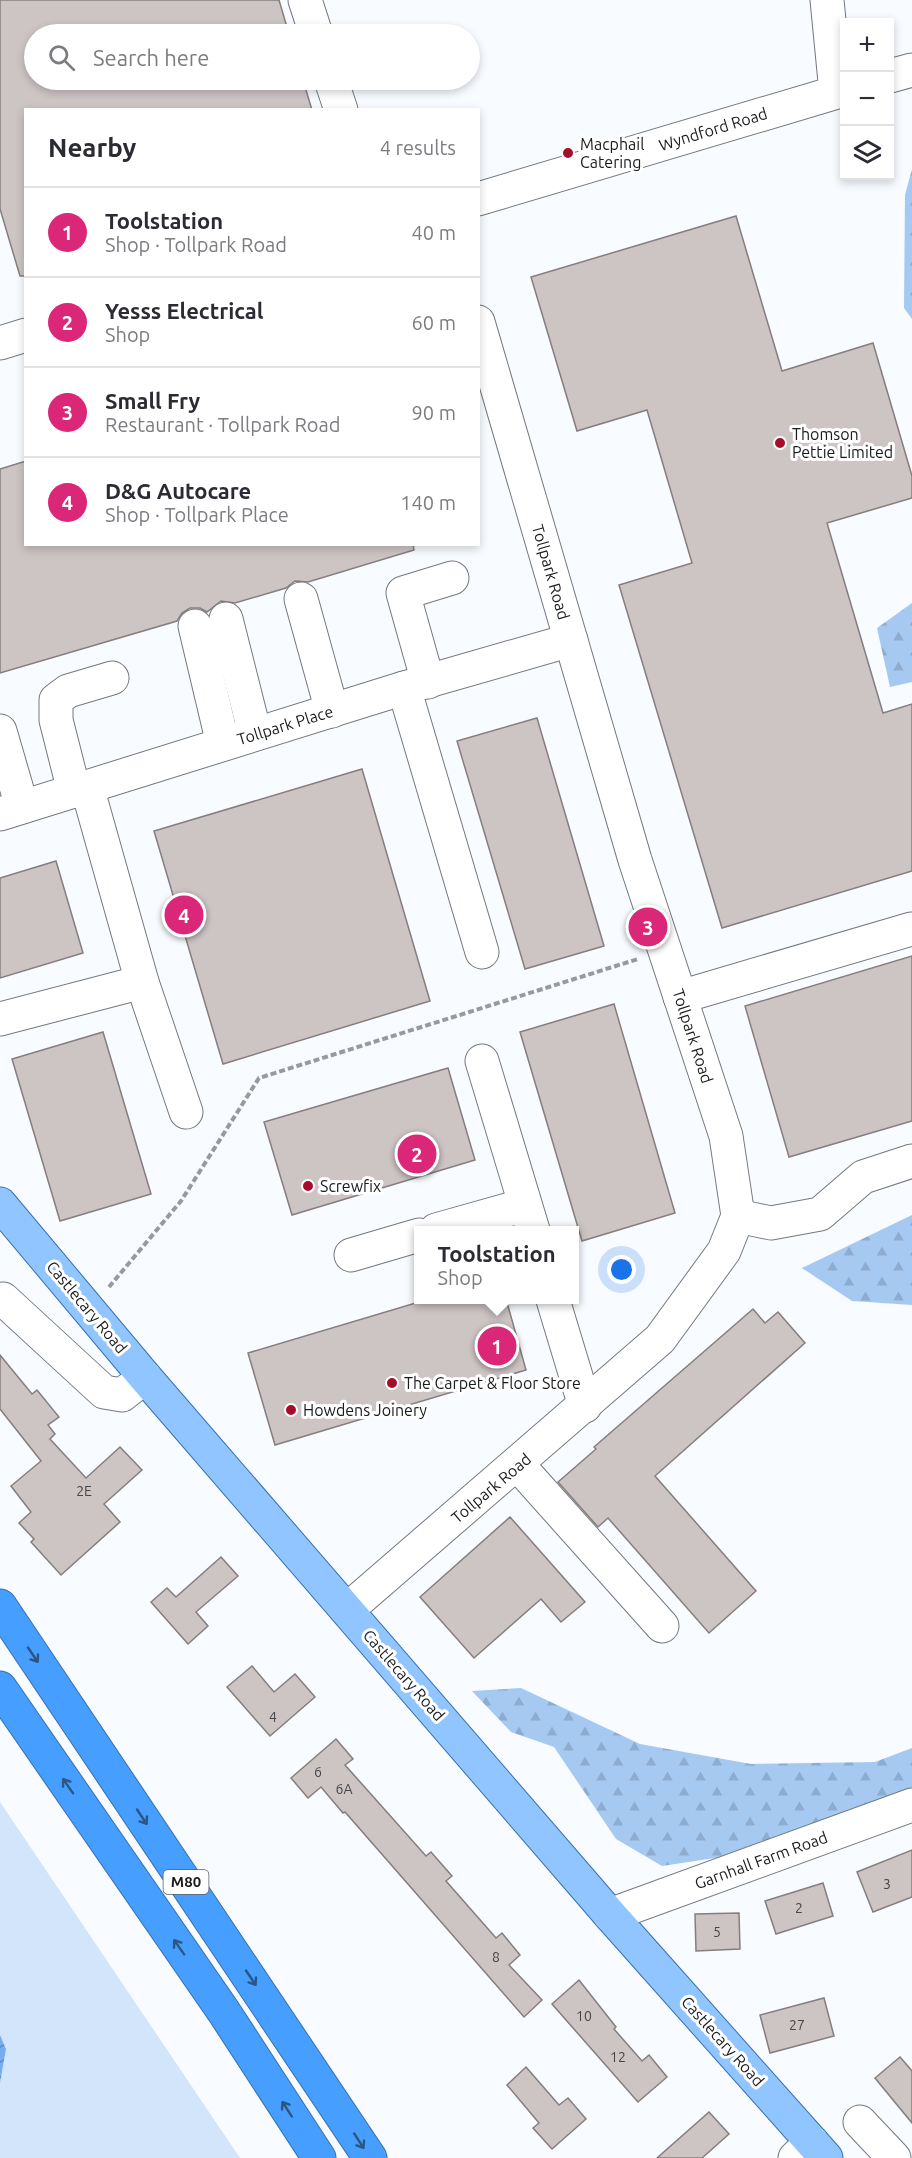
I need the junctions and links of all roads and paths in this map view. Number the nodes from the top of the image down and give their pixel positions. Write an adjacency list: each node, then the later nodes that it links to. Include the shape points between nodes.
1 (305, 0): 3 (street)
2 (827, 0): 7 (street)
3 (313, 24)
4 (912, 70): 5 (street)
5 (894, 75)
6 (334, 90): 8 (street)
7 (840, 91): 9 (street, Wyndford Road)
8 (340, 108)
9 (480, 198)
10 (480, 329): 17 (street, Tollpark Road)
11 (24, 336): 12 (street)
12 (0, 343)
13 (452, 578): 19 (street, via 403,593)
14 (301, 599): 20 (street)
15 (226, 619): 22 (street)
16 (195, 626): 23 (street)
17 (571, 640): 19 (street, Tollpark Place); 27 (street, Tollpark Road, via 634,860)
18 (112, 678): 24 (street, via 68,691 56,700 56,720)
19 (416, 685): 20 (street, Tollpark Place); 28 (street)
20 (332, 711): 22 (street, Tollpark Place)
21 (0, 732): 25 (street)
22 (255, 734): 23 (street, Tollpark Place)
23 (223, 744): 24 (street, Tollpark Place)
24 (80, 789): 25 (street, Tollpark Place); 29 (street)
25 (11, 811)
26 (911, 929): 30 (street)
27 (665, 951): 30 (street, Tollpark Road); 43 (path, via 259,1078 181,1201)
28 (482, 952)
29 (142, 982): 31 (street); 33 (street)
30 (680, 997): 36 (street, Tollpark Road, via 726,1136)
31 (0, 1019)
32 (482, 1061): 37 (street)
33 (186, 1112)
34 (912, 1161): 36 (street, via 863,1178 820,1214 771,1223)
35 (0, 1204): 43 (main road, Castlecary Road)
36 (738, 1216): 45 (street, Tollpark Road, via 724,1251 660,1340)
37 (529, 1218): 38 (street)
38 (467, 1226)
39 (414, 1236): 40 (street)
40 (351, 1255)
41 (3, 1299): 44 (street, via 104,1392 122,1395)
42 (554, 1304): 45 (street)
43 (90, 1310): 44 (main road, Castlecary Road)
44 (145, 1377): 48 (main road, Castlecary Road)
45 (585, 1406): 46 (street, Tollpark Road)
46 (518, 1465): 48 (street, Tollpark Road); 49 (street)
47 (0, 1606): 56 (highway, M80, one-way to 56)
48 (347, 1610): 52 (main road, Castlecary Road)
49 (662, 1626)
50 (0, 1688): 55 (highway, M80, one-way to 50, via 224,2012)
51 (912, 1805): 52 (street, Garnhall Farm Road)
52 (610, 1915): 54 (main road, Castlecary Road)
53 (860, 2122): 57 (street)
54 (811, 2153)
55 (319, 2158)
56 (370, 2158)
57 (894, 2158)

